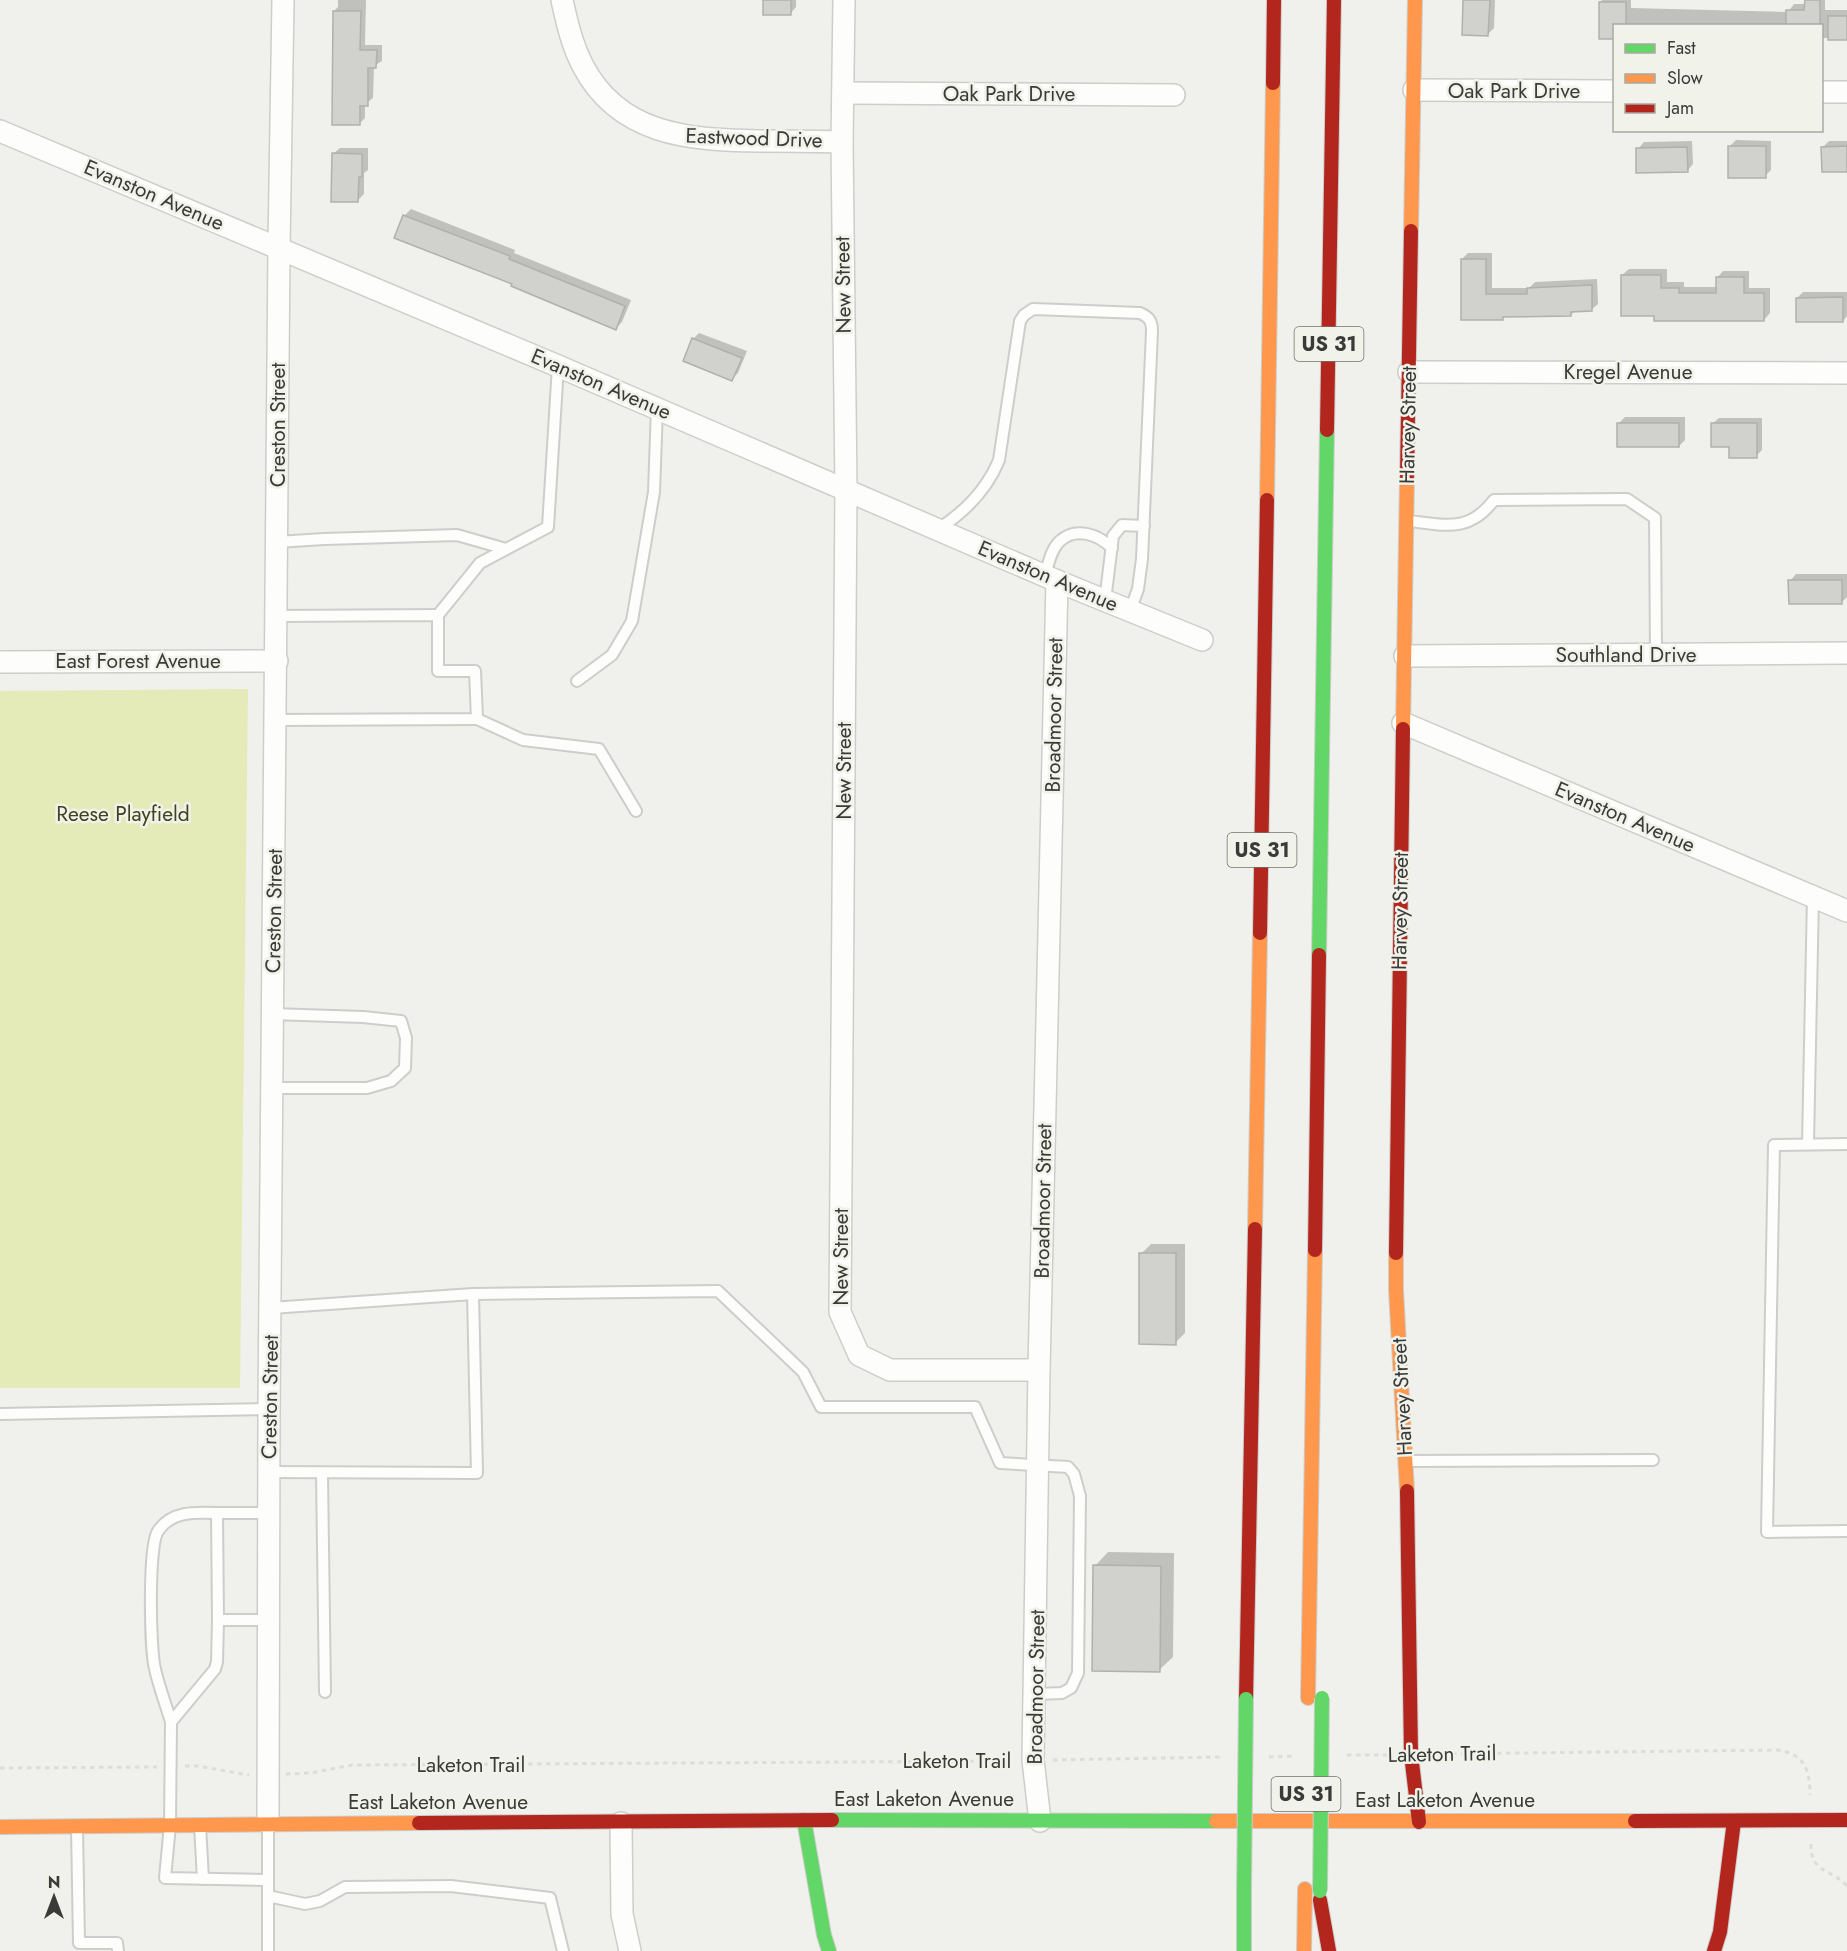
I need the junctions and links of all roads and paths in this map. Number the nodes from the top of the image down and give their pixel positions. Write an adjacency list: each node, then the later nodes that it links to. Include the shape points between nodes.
1 (283, 0): 15 (street, Creston Street)
2 (562, 0): 14 (street, Eastwood Drive, via 583,66 618,108 644,124 675,135 708,139)
3 (844, 0): 11 (street, New Street)
4 (1274, 0): 97 (main road, US 31, bridge)
5 (1334, 0): 62 (main road, US 31)
6 (1415, 0): 7 (main road, Harvey Street)
7 (1414, 90): 8 (street, Oak Park Drive); 17 (main road, Harvey Street)
8 (1613, 91)
9 (1823, 92): 10 (street)
10 (1847, 92)
11 (843, 93): 12 (street, Oak Park Drive); 14 (street, New Street)
12 (1174, 95)
13 (0, 130): 15 (street, Evanston Avenue)
14 (842, 142): 20 (street, New Street)
15 (279, 247): 16 (street, Evanston Avenue); 24 (street, Creston Street)
16 (558, 366): 19 (street, Evanston Avenue); 26 (lane, via 548,526)
17 (1409, 372): 18 (street, Kregel Avenue); 21 (main road, Harvey Street)
18 (1847, 373)
19 (657, 408): 20 (street, Evanston Avenue); 38 (lane, via 654,492 632,621 612,655)
20 (846, 489): 23 (street, Evanston Avenue); 51 (street, New Street, via 840,1312 859,1355 890,1370)
21 (1407, 521): 34 (lane, via 1458,526 1482,513 1494,500 1627,499 1655,518); 35 (main road, Harvey Street)
22 (1144, 526): 23 (lane, via 1152,324 1140,313 1033,309 1020,321 999,460 993,474 966,508); 25 (lane, via 1122,525 1113,536); 29 (lane, via 1140,582)
23 (938, 529): 27 (street, Evanston Avenue)
24 (277, 542): 26 (lane, via 458,536); 31 (street, Creston Street)
25 (1112, 548): 27 (lane, via 1092,534 1061,540 1056,546); 28 (lane)
26 (506, 549): 30 (lane, via 480,563)
27 (1051, 579): 28 (street, Evanston Avenue); 51 (street, Broadmoor Street)
28 (1105, 601): 29 (street, Evanston Avenue)
29 (1130, 610): 32 (street, Evanston Avenue)
30 (438, 615): 31 (lane); 39 (lane, via 438,671 475,671)
31 (277, 616): 36 (street, Creston Street)
32 (1202, 640)
33 (1847, 653): 34 (street, Southland Drive)
34 (1656, 654): 35 (street, Southland Drive)
35 (1405, 656): 41 (main road, Harvey Street)
36 (277, 661): 37 (street, East Forest Avenue); 40 (street, Creston Street)
37 (0, 662)
38 (577, 681)
39 (477, 719): 40 (lane); 42 (lane, via 523,740 600,750)
40 (276, 720): 45 (street, Creston Street)
41 (1403, 723): 43 (street, Evanston Avenue); 55 (main road, Harvey Street, via 1396,1290)
42 (636, 811)
43 (1813, 896): 44 (street, Evanston Avenue); 47 (lane)
44 (1847, 911)
45 (273, 1014): 46 (street, Creston Street); 46 (lane, via 401,1021 406,1038 405,1068 391,1081 367,1088)
46 (272, 1088): 50 (street, Creston Street)
47 (1808, 1144): 48 (lane); 61 (lane, via 1774,1145 1767,1532)
48 (1847, 1144)
49 (473, 1294): 50 (lane); 56 (lane, via 718,1291 803,1372 821,1407 975,1407 1000,1463); 58 (lane, via 477,1473)
50 (271, 1308): 52 (street, Creston Street)
51 (1039, 1370): 56 (street, Broadmoor Street)
52 (269, 1409): 53 (lane); 57 (street, Creston Street)
53 (0, 1414)
54 (1653, 1460): 55 (lane)
55 (1406, 1461): 69 (main road, Harvey Street)
56 (1038, 1466): 67 (street, Broadmoor Street); 67 (lane, via 1068,1467 1080,1496 1078,1673 1071,1688 1062,1693)
57 (269, 1472): 58 (lane); 60 (street, Creston Street)
58 (322, 1473): 66 (lane)
59 (217, 1512): 60 (lane); 63 (lane); 68 (lane, via 179,1515 166,1522 154,1538 152,1649)
60 (269, 1513): 64 (street, Creston Street)
61 (1847, 1531)
62 (1311, 1532): 65 (main road, via 1323,1610); 108 (main road, US 31, bridge, via 1320,1891)
63 (218, 1620): 64 (lane); 68 (lane, via 215,1669)
64 (269, 1620): 77 (street, Creston Street)
65 (1323, 1651)
66 (325, 1692)
67 (1036, 1694): 74 (street, Broadmoor Street)
68 (171, 1722): 75 (lane)
69 (1411, 1754): 70 (path, Laketon Trail); 80 (path, Laketon Trail, via 1788,1751 1807,1769); 84 (main road, Harvey Street)
70 (1340, 1755)
71 (1305, 1756): 73 (path)
72 (1222, 1757): 74 (path, Laketon Trail)
73 (1258, 1757)
74 (1033, 1760): 77 (path, Laketon Trail, via 352,1765 311,1773); 82 (street, Broadmoor Street)
75 (171, 1767): 76 (path, Laketon Trail); 77 (path, Laketon Trail, via 197,1766); 88 (lane)
76 (0, 1768)
77 (269, 1775): 85 (street, Creston Street)
78 (1306, 1806): 91 (main road, US 31)
79 (804, 1820): 82 (main road, East Laketon Avenue); 86 (main road, East Laketon Avenue); 104 (main road, via 805,1903); 105 (main road)
80 (1809, 1820): 81 (main road, East Laketon Avenue); 83 (main road, East Laketon Avenue); 96 (path, Laketon Trail, via 1814,1862)
81 (1847, 1820)
82 (1040, 1821): 84 (main road, East Laketon Avenue)
83 (1734, 1821): 84 (main road, East Laketon Avenue); 92 (main road); 109 (main road, via 1720,1932)
84 (1419, 1822)
85 (268, 1823): 86 (main road, East Laketon Avenue); 87 (main road, East Laketon Avenue); 94 (lane)
86 (621, 1823): 103 (street, via 622,1914)
87 (200, 1824): 88 (main road, East Laketon Avenue); 93 (lane)
88 (170, 1825): 90 (main road, East Laketon Avenue); 93 (lane, via 165,1878)
89 (0, 1827): 90 (main road, East Laketon Avenue)
90 (77, 1827): 100 (lane, via 79,1943 117,1943)
91 (1306, 1830)
92 (1741, 1867)
93 (203, 1879): 94 (lane)
94 (268, 1880): 98 (lane)
95 (1305, 1883): 107 (main road)
96 (1847, 1886)
97 (1244, 1894): 99 (main road); 106 (main road, US 31)
98 (268, 1896): 101 (lane); 102 (lane, via 305,1904 320,1901 345,1887 451,1886 550,1899)
99 (1230, 1943)
100 (117, 1951)
101 (268, 1951)
102 (563, 1951)
103 (630, 1951)
104 (815, 1951)
105 (829, 1951)
106 (1244, 1951)
107 (1304, 1951)
108 (1329, 1951)
109 (1714, 1951)

